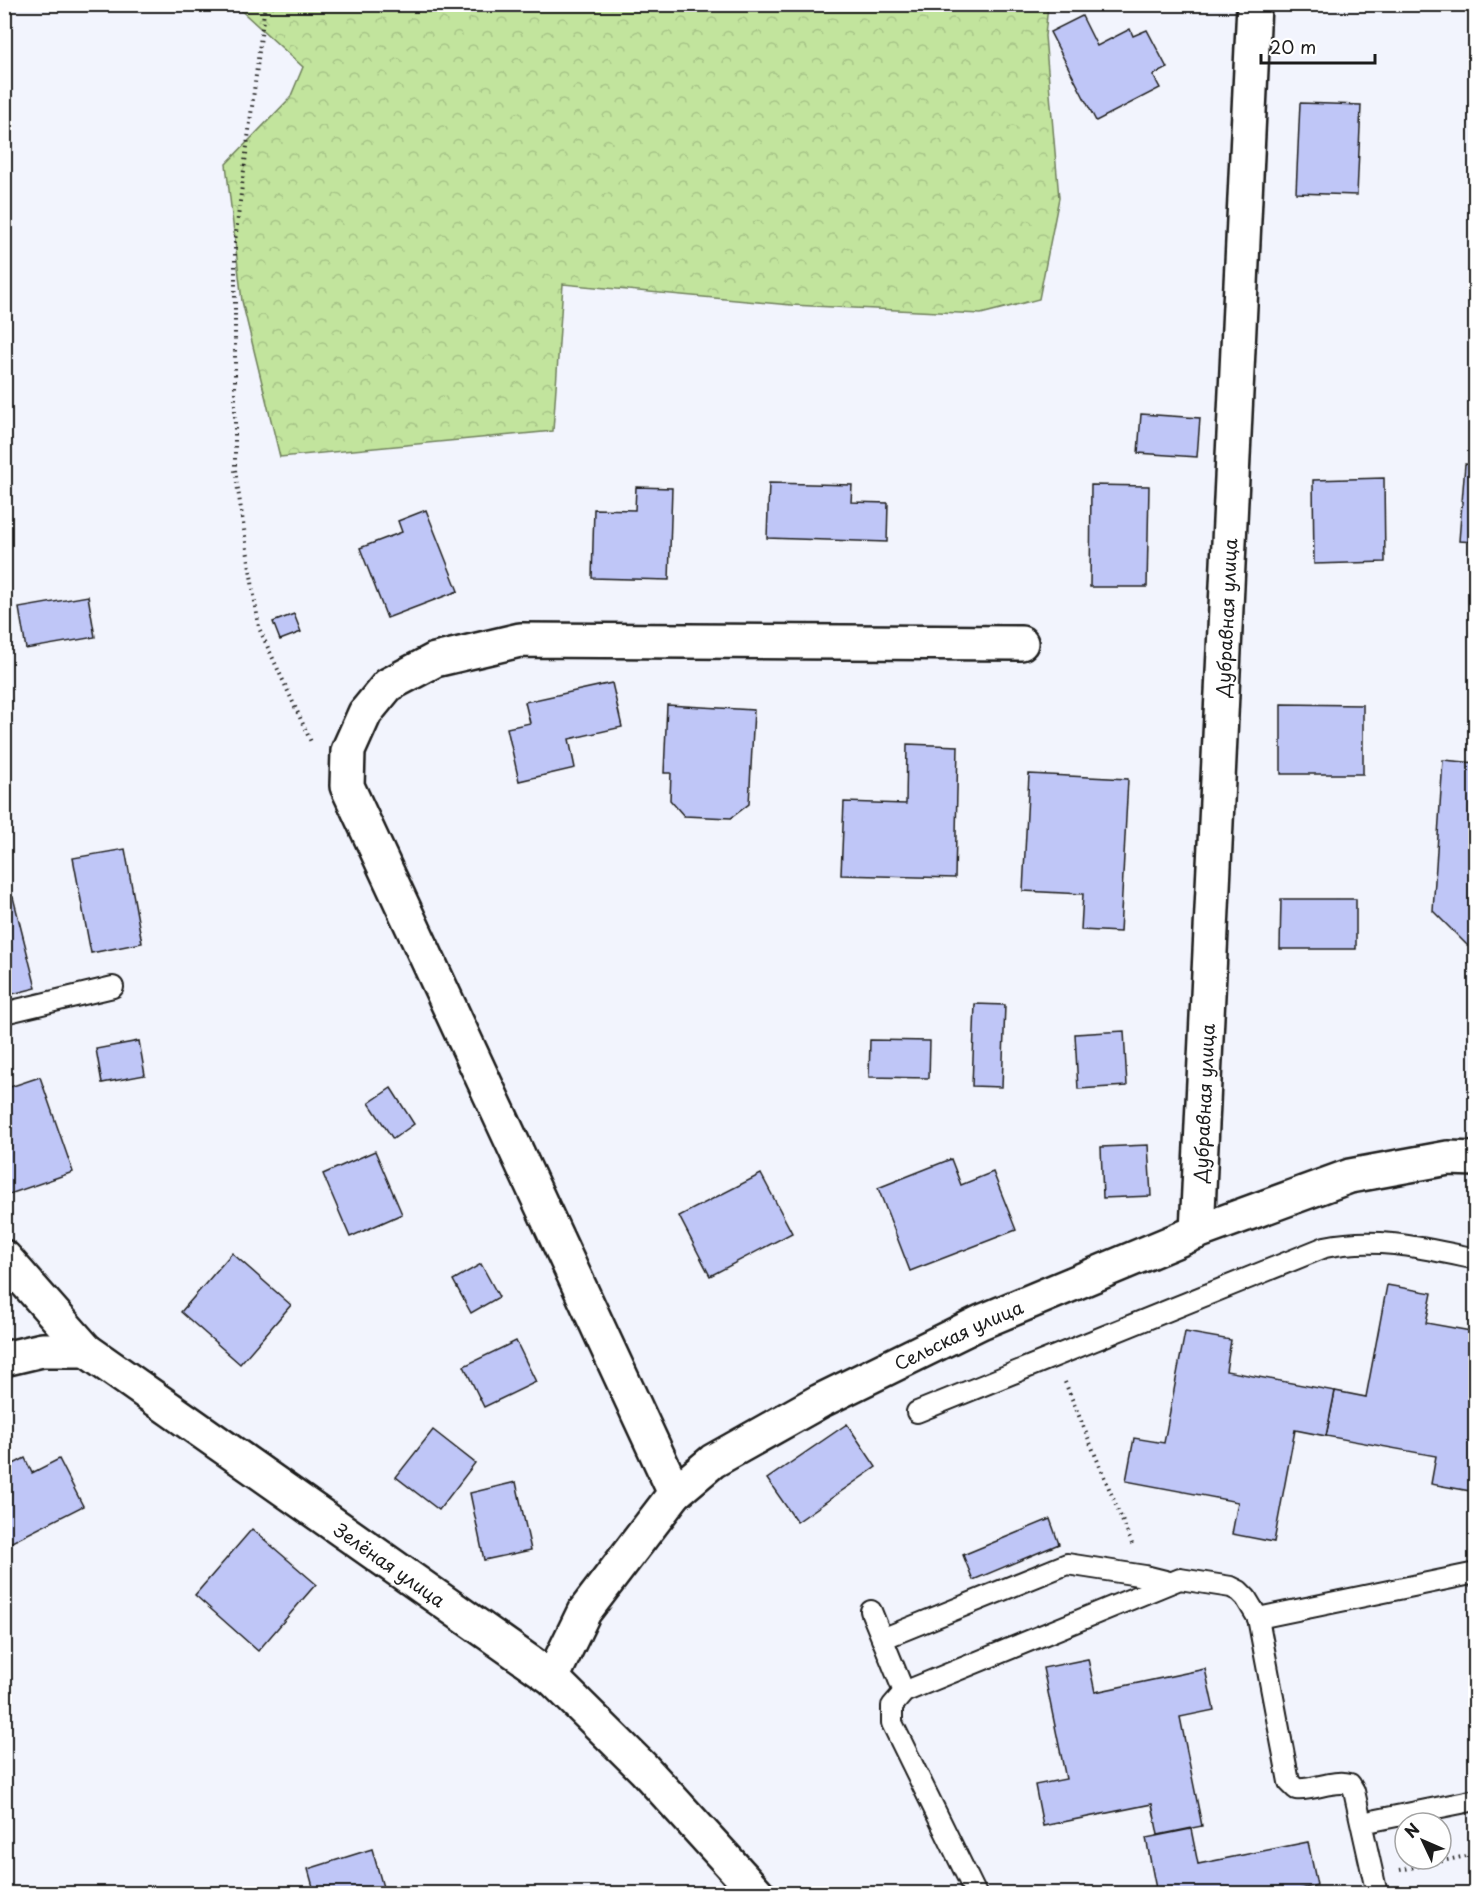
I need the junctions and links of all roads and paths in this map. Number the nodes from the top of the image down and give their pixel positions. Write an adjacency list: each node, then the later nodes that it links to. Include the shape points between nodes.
1 (264, 4): 4 (path, via 235,241 235,470 259,628 320,761)
2 (1254, 4): 8 (street, Дубравная улица)
3 (1021, 643): 4 (street, via 520,640 435,660 388,685 365,713 348,751)
4 (347, 786): 15 (street)
5 (113, 987): 6 (lane)
6 (4, 1013)
7 (1476, 1159): 8 (street, Сельская улица, via 1448,1158 1350,1176)
8 (1197, 1232): 15 (street, Сельская улица, via 981,1322 820,1401 712,1461)
9 (4, 1257): 11 (street, Зелёная улица)
10 (1476, 1259): 12 (lane, via 1378,1242 1325,1247)
11 (86, 1350): 13 (street, via 42,1350); 22 (street, Зелёная улица)
12 (1055, 1356): 14 (lane); 17 (path)
13 (4, 1359)
14 (917, 1412)
15 (675, 1493): 22 (street, Сельская улица, via 584,1612)
16 (1476, 1573): 20 (lane)
17 (1145, 1576): 18 (lane); 21 (lane, via 1067,1564)
18 (1168, 1582): 20 (lane, via 1180,1579 1231,1587 1246,1598); 23 (lane)
19 (871, 1611): 21 (lane)
20 (1258, 1618): 25 (lane, via 1290,1782 1303,1790 1341,1782 1350,1784)
21 (882, 1639): 23 (lane)
22 (552, 1678): 28 (street, Зелёная улица, via 644,1769)
23 (904, 1692): 30 (lane, via 892,1706 892,1723)
24 (1476, 1800): 25 (lane)
25 (1362, 1823): 27 (lane)
26 (1476, 1854): 27 (path)
27 (1375, 1885)
28 (746, 1891)
29 (1476, 1891): 31 (path)
30 (976, 1893)
31 (1466, 1893)

